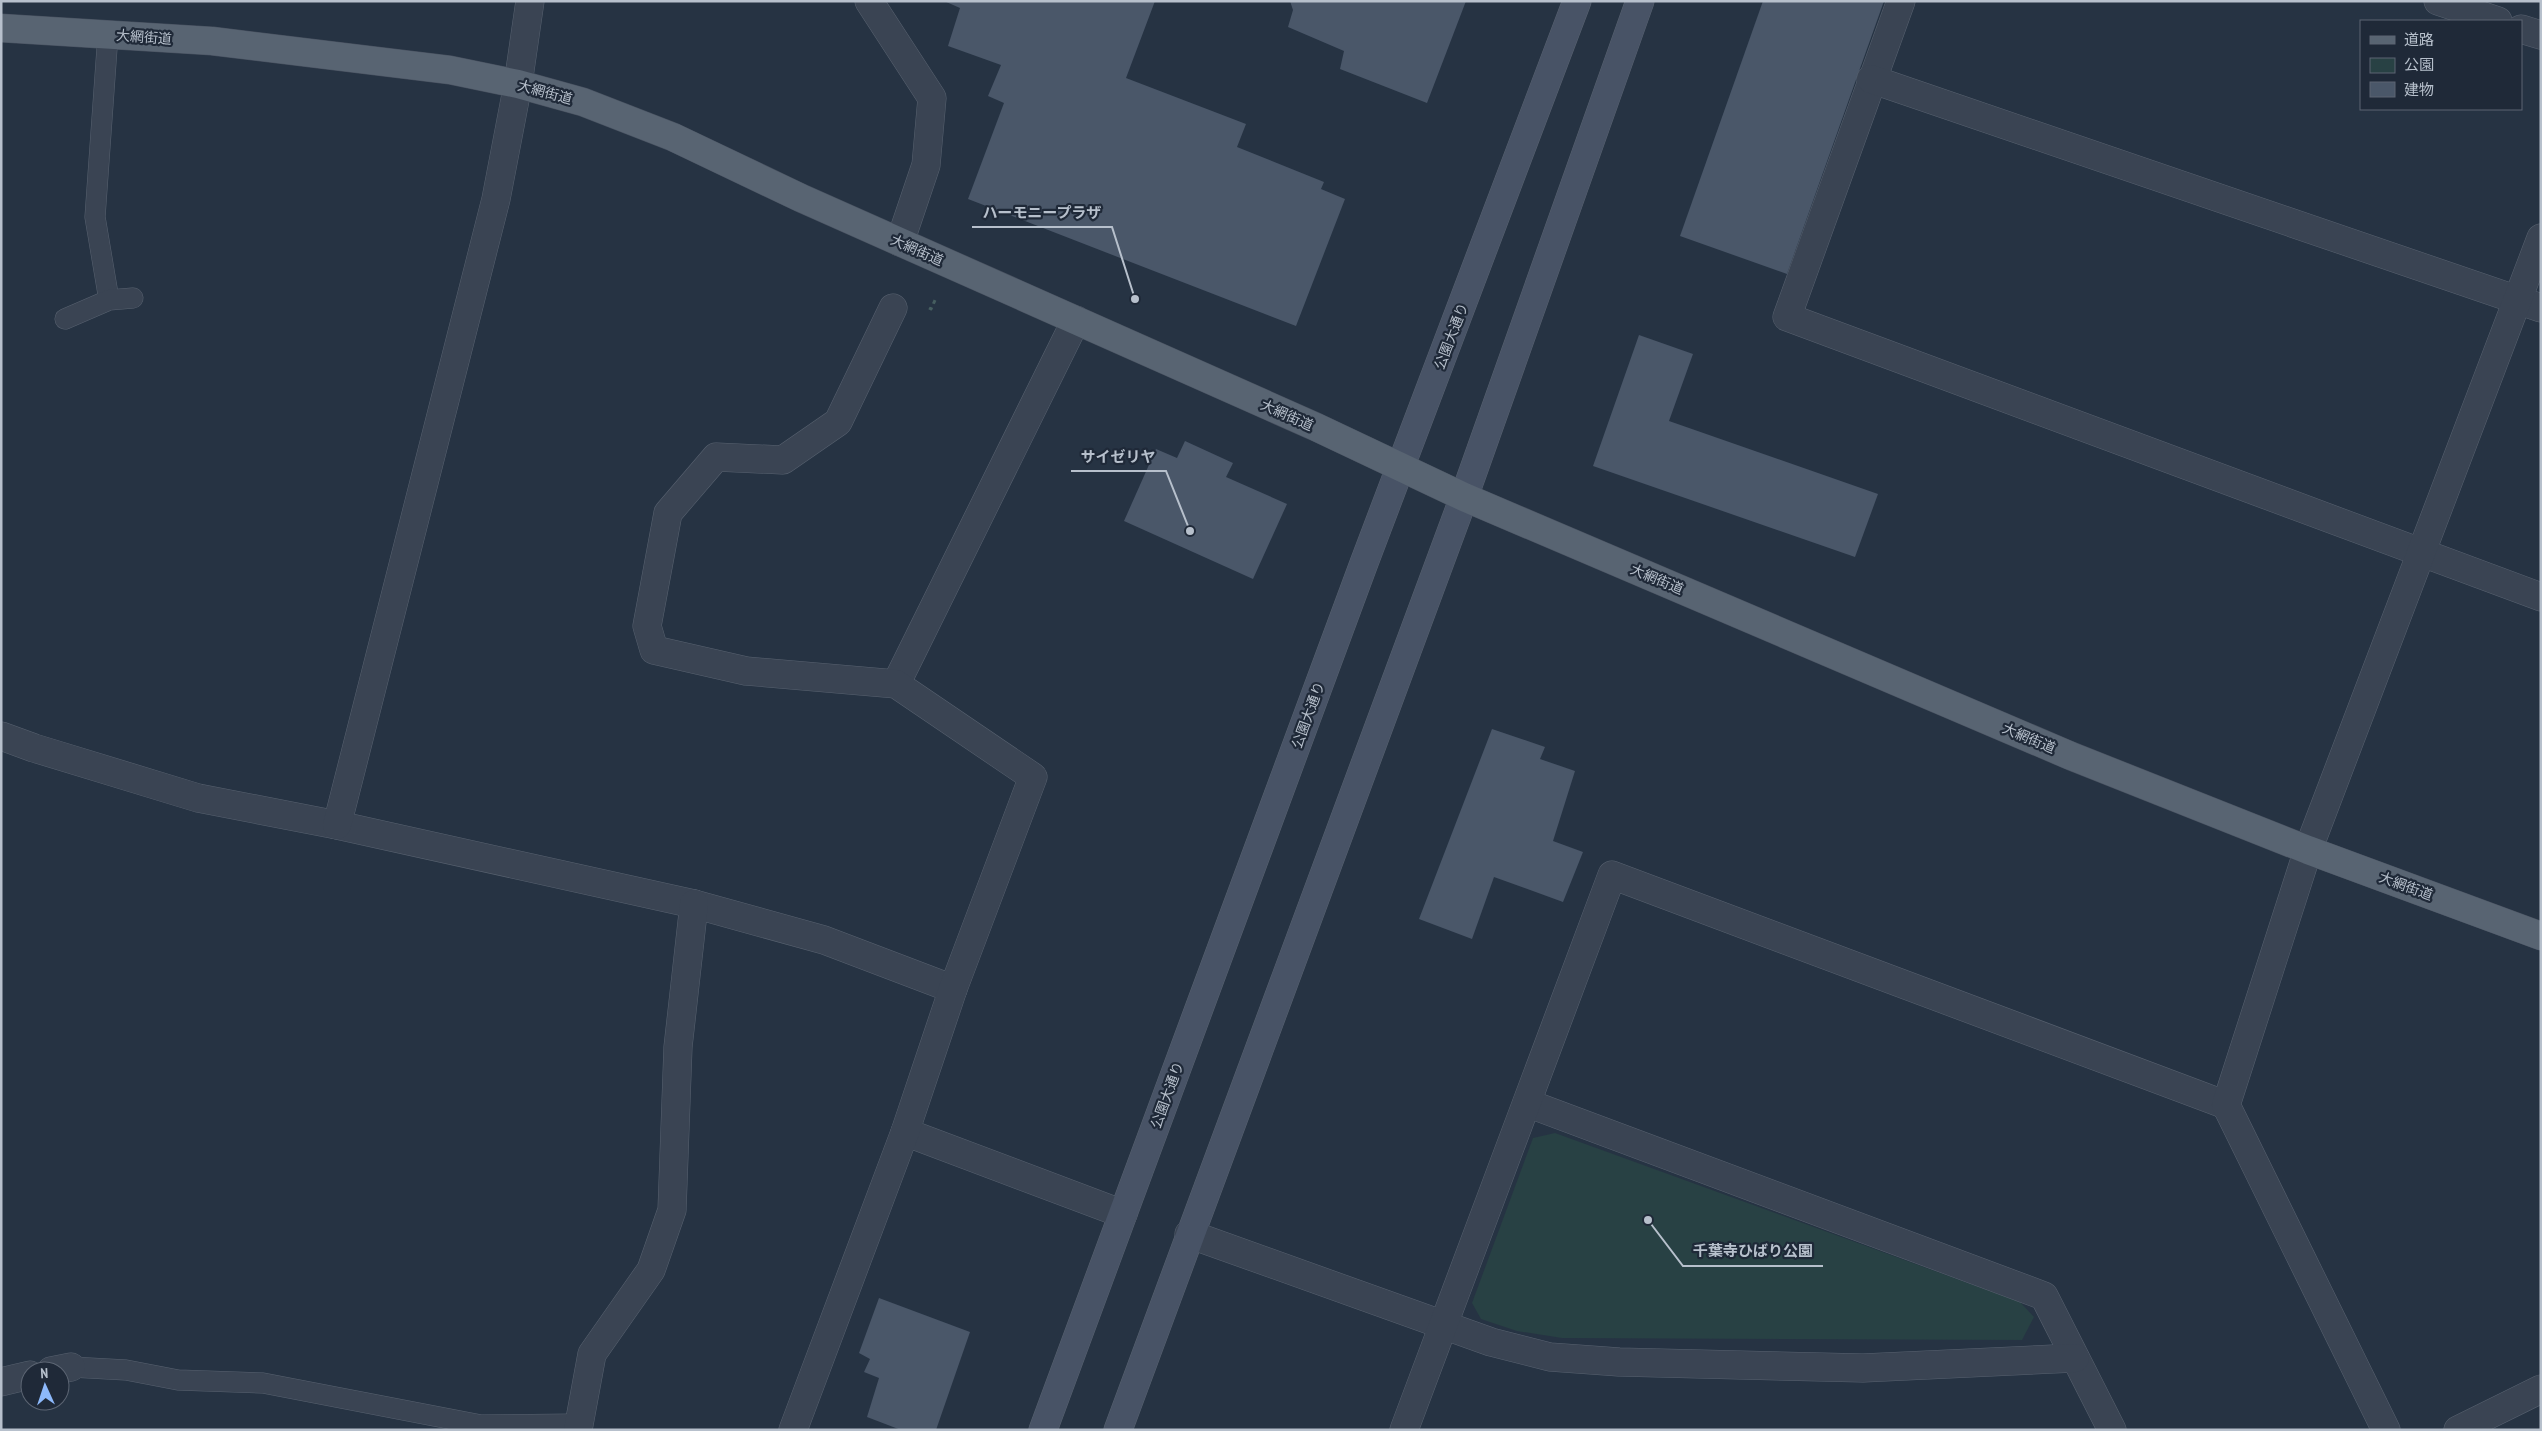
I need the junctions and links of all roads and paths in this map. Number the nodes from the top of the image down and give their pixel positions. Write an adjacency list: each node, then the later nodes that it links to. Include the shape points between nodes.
1 (530, 1): 13 (street)
2 (869, 1): 15 (street, via 932,98 926,165)
3 (1577, 1): 22 (street, 公園大通り)
4 (1640, 1): 23 (street)
5 (1901, 1): 12 (street)
6 (2438, 1): 7 (street)
7 (2495, 20)
8 (1, 28): 10 (main road, 大網街道)
9 (2522, 29): 11 (street)
10 (108, 34): 13 (main road, 大網街道, via 222,42 450,70); 17 (lane, via 95,217)
11 (2541, 35)
12 (1871, 80): 18 (street); 24 (street, via 1787,317)
13 (518, 84): 15 (main road, 大網街道, via 583,102 673,137); 28 (street, via 496,199)
14 (2541, 238): 18 (street)
15 (900, 242): 21 (main road, 大網街道)
16 (133, 298): 17 (lane)
17 (109, 300): 20 (lane)
18 (2530, 304): 24 (street)
19 (893, 308): 26 (street, via 838,422 783,460 716,457 668,513 647,626 654,650 746,671)
20 (66, 319)
21 (1076, 320): 22 (main road, 大網街道); 26 (street)
22 (1401, 466): 23 (main road, 大網街道); 36 (street, 公園大通り)
23 (1464, 497): 29 (main road, 大網街道, via 2071,756); 37 (street)
24 (2423, 552): 25 (street); 29 (street)
25 (2541, 598)
26 (896, 684): 32 (street, via 1033,778)
27 (1, 736): 28 (street, via 198,798)
28 (336, 825): 30 (street)
29 (2308, 850): 31 (main road, 大網街道); 34 (street)
30 (694, 904): 32 (street, via 824,940); 44 (street, via 678,1048 672,1210 651,1270 592,1354)
31 (2541, 936)
32 (953, 989): 35 (street)
33 (1527, 1103): 34 (street, via 1612,875); 38 (street); 39 (street, via 2044,1296)
34 (2226, 1105): 50 (street)
35 (905, 1132): 36 (street); 45 (street)
36 (1123, 1214): 46 (street, 公園大通り)
37 (1189, 1234): 38 (street); 47 (street)
38 (1443, 1326): 39 (street, via 1550,1357 1619,1362 1863,1368); 48 (street)
39 (2075, 1358): 49 (street)
40 (70, 1369): 44 (lane, via 126,1370 178,1380 263,1383 481,1425)
41 (20, 1377): 42 (street)
42 (1, 1382)
43 (2541, 1389): 51 (street)
44 (578, 1427)
45 (793, 1430)
46 (1042, 1430)
47 (1118, 1430)
48 (1404, 1430)
49 (2112, 1430)
50 (2386, 1430)
51 (2458, 1430)

